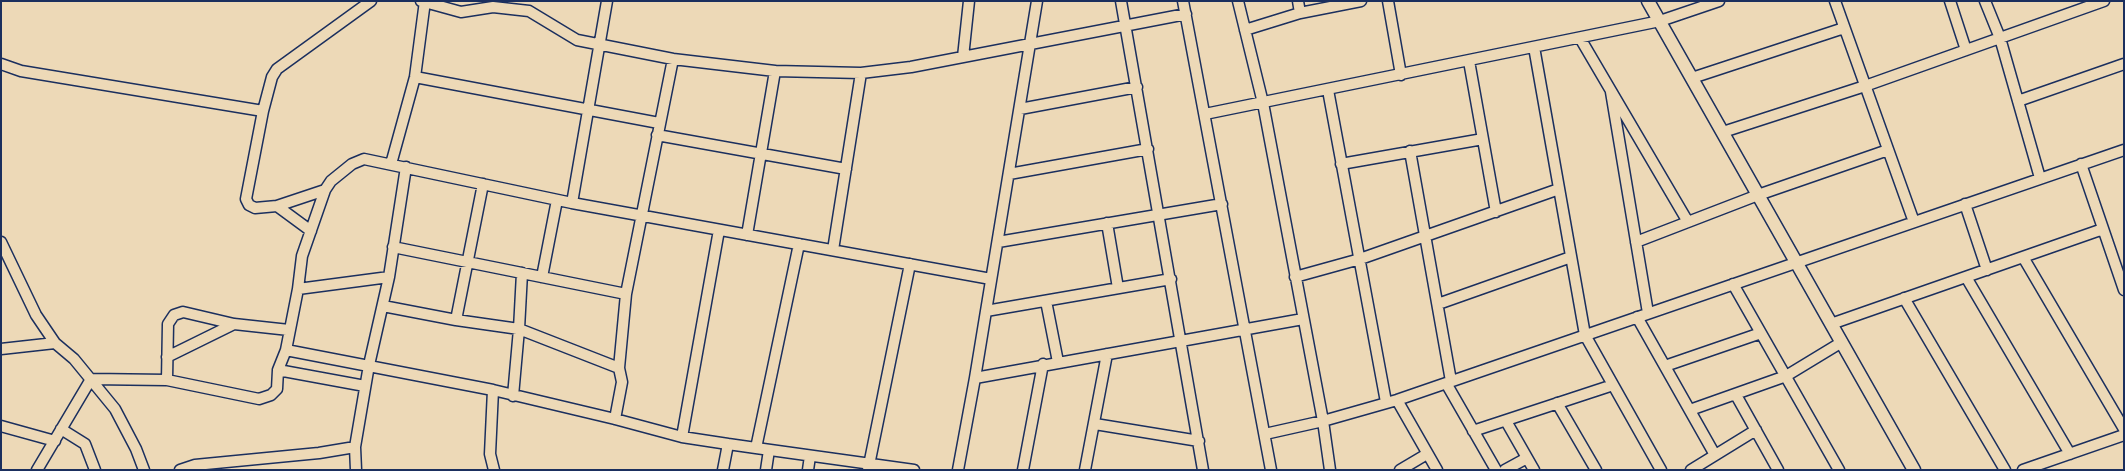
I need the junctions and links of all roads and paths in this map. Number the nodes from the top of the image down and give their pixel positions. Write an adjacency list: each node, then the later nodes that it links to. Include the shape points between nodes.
1 (371, 1): 50 (street, via 277,69 272,77)
2 (422, 1): 3 (street)
3 (425, 1): 19 (street, via 461,12); 40 (street)
4 (607, 1): 29 (street)
5 (969, 1): 32 (street)
6 (1037, 1): 28 (street)
7 (1121, 1): 23 (street)
8 (1183, 1): 21 (street)
9 (1238, 1): 25 (street)
10 (1298, 1): 20 (street)
11 (1356, 1): 20 (street)
12 (1388, 1): 39 (street)
13 (1648, 1): 22 (street)
14 (1835, 1): 24 (street)
15 (1950, 1): 31 (street)
16 (1985, 1): 27 (street)
17 (2104, 1): 27 (street)
18 (1715, 2): 22 (street)
19 (519, 5): 29 (street, via 577,40)
20 (1300, 13): 25 (street)
21 (1186, 14): 23 (street); 51 (street)
22 (1660, 21): 26 (street); 41 (street)
23 (1126, 25): 28 (street); 43 (street)
24 (1844, 28): 41 (street); 42 (street)
25 (1244, 30): 47 (street)
26 (1580, 38): 30 (street); 45 (street)
27 (2000, 38): 31 (street); 46 (street)
28 (1030, 43): 32 (street); 49 (street)
29 (600, 46): 33 (street); 48 (street)
30 (1534, 47): 34 (street); 69 (street)
31 (1966, 50): 42 (street)
32 (963, 57): 38 (street)
33 (673, 59): 37 (street); 52 (street)
34 (1469, 61): 39 (street); 55 (street)
35 (1, 64): 50 (street, via 21,71)
36 (2124, 64): 46 (street)
37 (775, 71): 38 (street); 60 (street)
38 (861, 73): 65 (street)
39 (1401, 75): 44 (street)
40 (415, 77): 48 (street); 61 (street)
41 (1692, 78): 53 (street)
42 (1865, 86): 53 (street); 57 (street)
43 (1137, 87): 49 (street); 56 (street)
44 (1328, 90): 47 (street); 62 (street)
45 (1611, 92): 80 (street); 90 (street)
46 (2018, 101): 67 (street)
47 (1263, 103): 51 (street); 104 (street)
48 (589, 108): 52 (street); 73 (street)
49 (1020, 109): 66 (street)
50 (263, 111): 76 (street, via 246,199 249,205 256,208)
51 (1205, 114): 74 (street)
52 (659, 123): 54 (street)
53 (1723, 132): 71 (street)
54 (657, 135): 60 (street); 79 (street)
55 (1483, 139): 59 (street); 77 (street)
56 (1148, 149): 66 (street); 78 (street)
57 (1888, 150): 71 (street); 81 (street)
58 (2124, 150): 63 (street)
59 (1410, 152): 62 (street); 87 (street)
60 (760, 154): 65 (street); 86 (street)
61 (391, 164): 64 (street); 70 (street, via 364,159 352,164 331,181)
62 (1342, 164): 96 (street)
63 (2081, 164): 67 (street); 83 (street)
64 (406, 167): 68 (street); 92 (street)
65 (846, 169): 93 (street)
66 (1009, 174): 89 (street)
67 (2040, 178): 75 (street)
68 (483, 184): 72 (street); 97 (street)
69 (1559, 189): 77 (street); 94 (street)
70 (325, 190): 76 (street); 84 (street)
71 (1758, 194): 80 (street); 98 (street)
72 (557, 200): 73 (street); 103 (street)
73 (572, 203): 79 (street)
74 (1222, 204): 78 (street); 126 (street)
75 (1965, 204): 81 (street); 100 (street)
76 (277, 206): 84 (street)
77 (1496, 212): 87 (street)
78 (1159, 214): 82 (street); 107 (street)
79 (640, 216): 85 (street); 112 (street)
80 (1688, 222): 90 (street)
81 (1914, 222): 98 (street)
82 (1108, 223): 89 (street); 109 (street)
83 (2103, 229): 95 (street); 111 (street)
84 (311, 230): 110 (street, via 302,256)
85 (719, 230): 86 (street); 167 (street)
86 (747, 235): 91 (street)
87 (1425, 236): 96 (street); 115 (street)
88 (1, 242): 131 (street, via 36,315)
89 (998, 242): 106 (street)
90 (1636, 242): 118 (street)
91 (799, 244): 93 (street); 172 (street)
92 (393, 247): 97 (street); 102 (street)
93 (833, 250): 99 (street)
94 (1571, 257): 115 (street); 128 (street)
95 (2023, 257): 100 (street); 161 (street)
96 (1360, 260): 104 (street); 153 (street)
97 (467, 261): 101 (street); 120 (street)
98 (1796, 262): 108 (street); 123 (street)
99 (910, 264): 106 (street); 179 (street)
100 (1987, 270): 105 (street)
101 (522, 272): 103 (street); 124 (street)
102 (389, 277): 110 (street); 116 (street)
103 (542, 277): 112 (street)
104 (1295, 277): 121 (street)
105 (1966, 277): 113 (street); 175 (street)
106 (991, 279): 117 (street)
107 (1171, 279): 109 (street); 129 (street)
108 (1733, 284): 118 (street); 127 (street)
109 (1118, 288): 114 (street)
110 (298, 289): 125 (street)
111 (2124, 290)
112 (626, 294): 140 (street)
113 (1904, 298): 123 (street); 207 (street)
114 (1046, 301): 117 (street); 136 (street)
115 (1438, 304): 146 (street)
116 (383, 306): 120 (street); 138 (street)
117 (986, 311): 143 (street)
118 (1648, 313): 119 (street)
119 (1637, 317): 128 (street); 139 (street)
120 (456, 320): 124 (street)
121 (1303, 320): 126 (street); 157 (street)
122 (234, 324): 125 (street); 135 (street); 135 (street, via 183,312 174,315 168,324)
123 (1831, 324): 130 (street)
124 (519, 329): 140 (street); 151 (street)
125 (289, 330): 133 (street)
126 (1246, 330): 129 (street); 165 (street)
127 (1761, 333): 139 (street); 142 (street)
128 (1585, 335): 146 (street); 147 (street)
129 (1182, 341): 134 (street); 169 (street)
130 (1842, 342): 142 (street); 180 (street)
131 (56, 343): 132 (street); 144 (street)
132 (1, 349)
133 (286, 350): 138 (street); 141 (street)
134 (1107, 354): 136 (street); 159 (street)
135 (167, 357): 145 (street)
136 (1058, 362): 137 (street)
137 (1043, 364): 143 (street); 192 (street)
138 (368, 365): 148 (street); 149 (street)
139 (1665, 366): 155 (street)
140 (619, 368): 156 (street, via 622,382)
141 (278, 370): 145 (street, via 277,389 271,395 259,399); 148 (street)
142 (1786, 376): 150 (street); 206 (street)
143 (975, 378): 191 (street)
144 (91, 379): 145 (street); 162 (street); 183 (street, via 114,409 136,449)
145 (167, 380)
146 (1449, 382): 152 (street); 164 (street)
147 (1613, 385): 154 (street); 203 (street)
148 (365, 386): 171 (street)
149 (493, 390): 151 (street); 186 (street, via 490,454)
150 (1736, 395): 155 (street); 163 (street)
151 (513, 396): 156 (street)
152 (1396, 400): 153 (street); 174 (street)
153 (1386, 402): 157 (street)
154 (1558, 404): 158 (street); 202 (street)
155 (1690, 410): 176 (street)
156 (615, 419): 167 (street)
157 (1323, 421): 165 (street); 196 (street)
158 (1506, 421): 164 (street); 178 (street)
159 (1095, 424): 169 (street); 193 (street)
160 (1, 426): 168 (street)
161 (2124, 428)
162 (62, 429): 168 (street); 182 (street, via 85,444)
163 (1756, 430): 176 (street); 205 (street)
164 (1473, 432): 199 (street)
165 (1265, 434): 195 (street)
166 (2124, 435): 175 (street)
167 (682, 438): 170 (street)
168 (55, 441): 181 (street)
169 (1200, 441): 194 (street)
170 (728, 444): 172 (street); 187 (street)
171 (355, 447): 184 (street, via 195,465); 185 (street)
172 (756, 448): 173 (street)
173 (769, 450): 177 (street); 188 (street)
174 (1427, 454): 197 (street); 198 (street)
175 (2070, 454): 208 (street)
176 (1715, 455): 204 (street)
177 (810, 456): 179 (street); 189 (street)
178 (1527, 458): 200 (street); 201 (street)
179 (868, 467): 190 (street)
180 (1912, 469)
181 (38, 470)
182 (95, 470)
183 (144, 470)
184 (180, 470)
185 (356, 470)
186 (494, 470)
187 (723, 470)
188 (766, 470)
189 (808, 470)
190 (914, 470)
191 (958, 470)
192 (1023, 470)
193 (1085, 470)
194 (1204, 470)
195 (1271, 470)
196 (1330, 470)
197 (1400, 470)
198 (1437, 470)
199 (1496, 470)
200 (1505, 470)
201 (1534, 470)
202 (1596, 470)
203 (1661, 470)
204 (1691, 470)
205 (1778, 470)
206 (1839, 470)
207 (2006, 470)
208 (2023, 470)

